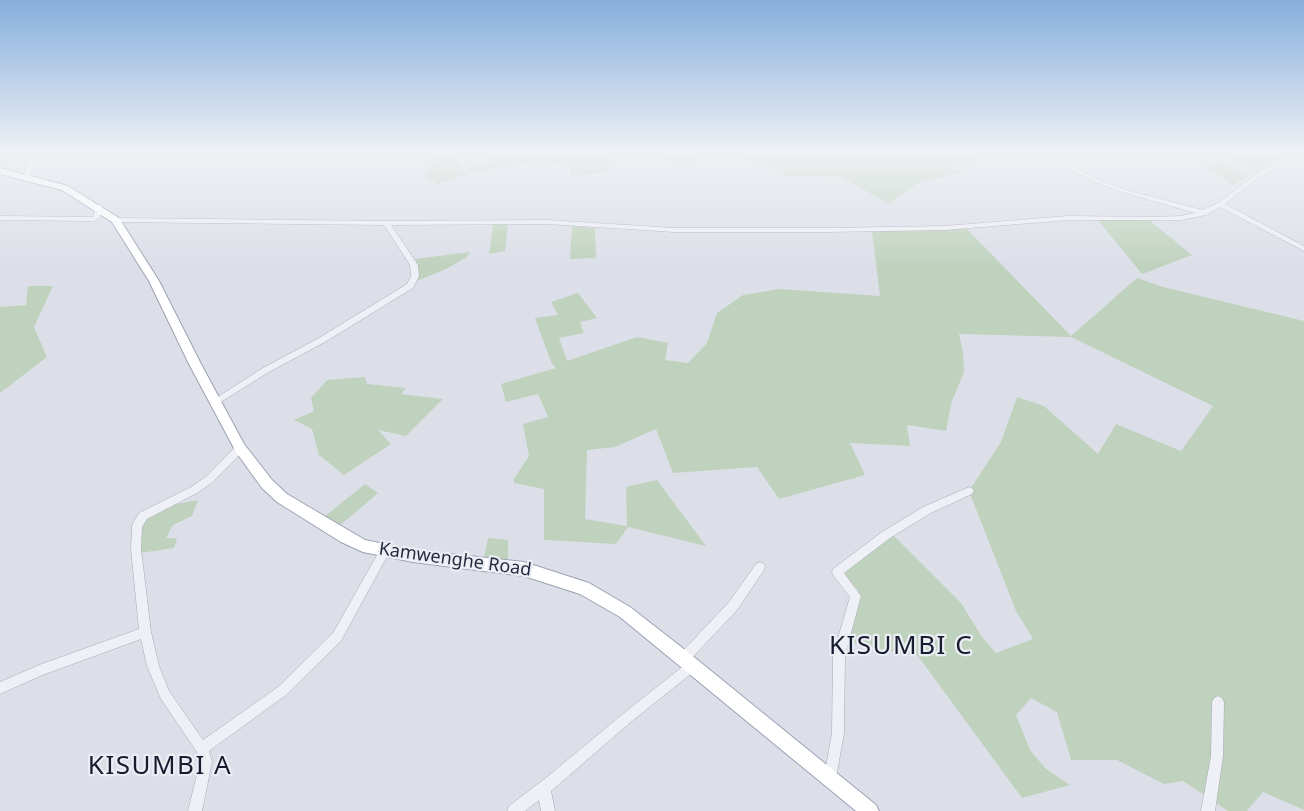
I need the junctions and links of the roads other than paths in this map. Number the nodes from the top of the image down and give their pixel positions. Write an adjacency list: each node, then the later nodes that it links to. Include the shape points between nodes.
1 (70, 191): 5 (main road, Kamwenghe Road)
2 (1124, 191): 6 (street)
3 (1237, 191): 4 (street)
4 (1220, 204): 6 (street); 10 (street)
5 (98, 207): 7 (street, via 94,219); 8 (main road, Kamwenghe Road)
6 (1203, 213): 9 (street, via 1181,218 1068,218 909,229 674,230 548,222)
7 (0, 218)
8 (116, 220): 9 (street); 11 (main road, Kamwenghe Road, via 154,281)
9 (386, 224): 11 (street, via 414,265 415,276 410,286)
10 (1304, 249)
11 (216, 402): 12 (main road, Kamwenghe Road)
12 (240, 448): 14 (main road, Kamwenghe Road, via 267,484 296,508 346,538); 16 (street, via 210,479 138,521 136,549)
13 (969, 491): 21 (street, via 886,535 837,572 856,596 839,655 838,733)
14 (385, 551): 17 (main road, Kamwenghe Road, via 524,569 558,578 584,588 624,612); 20 (street, via 338,637 282,691)
15 (760, 567): 17 (street)
16 (146, 632): 18 (street); 20 (street, via 153,666 165,695)
17 (688, 662): 21 (main road, Kamwenghe Road); 22 (street)
18 (0, 688)
19 (1218, 702): 27 (street, via 1217,756)
20 (202, 749): 23 (street, via 205,776)
21 (830, 778): 26 (main road, Kamwenghe Road)
22 (544, 789): 24 (street); 25 (street)
23 (195, 811)
24 (514, 811)
25 (548, 811)
26 (870, 811)
27 (1208, 811)

